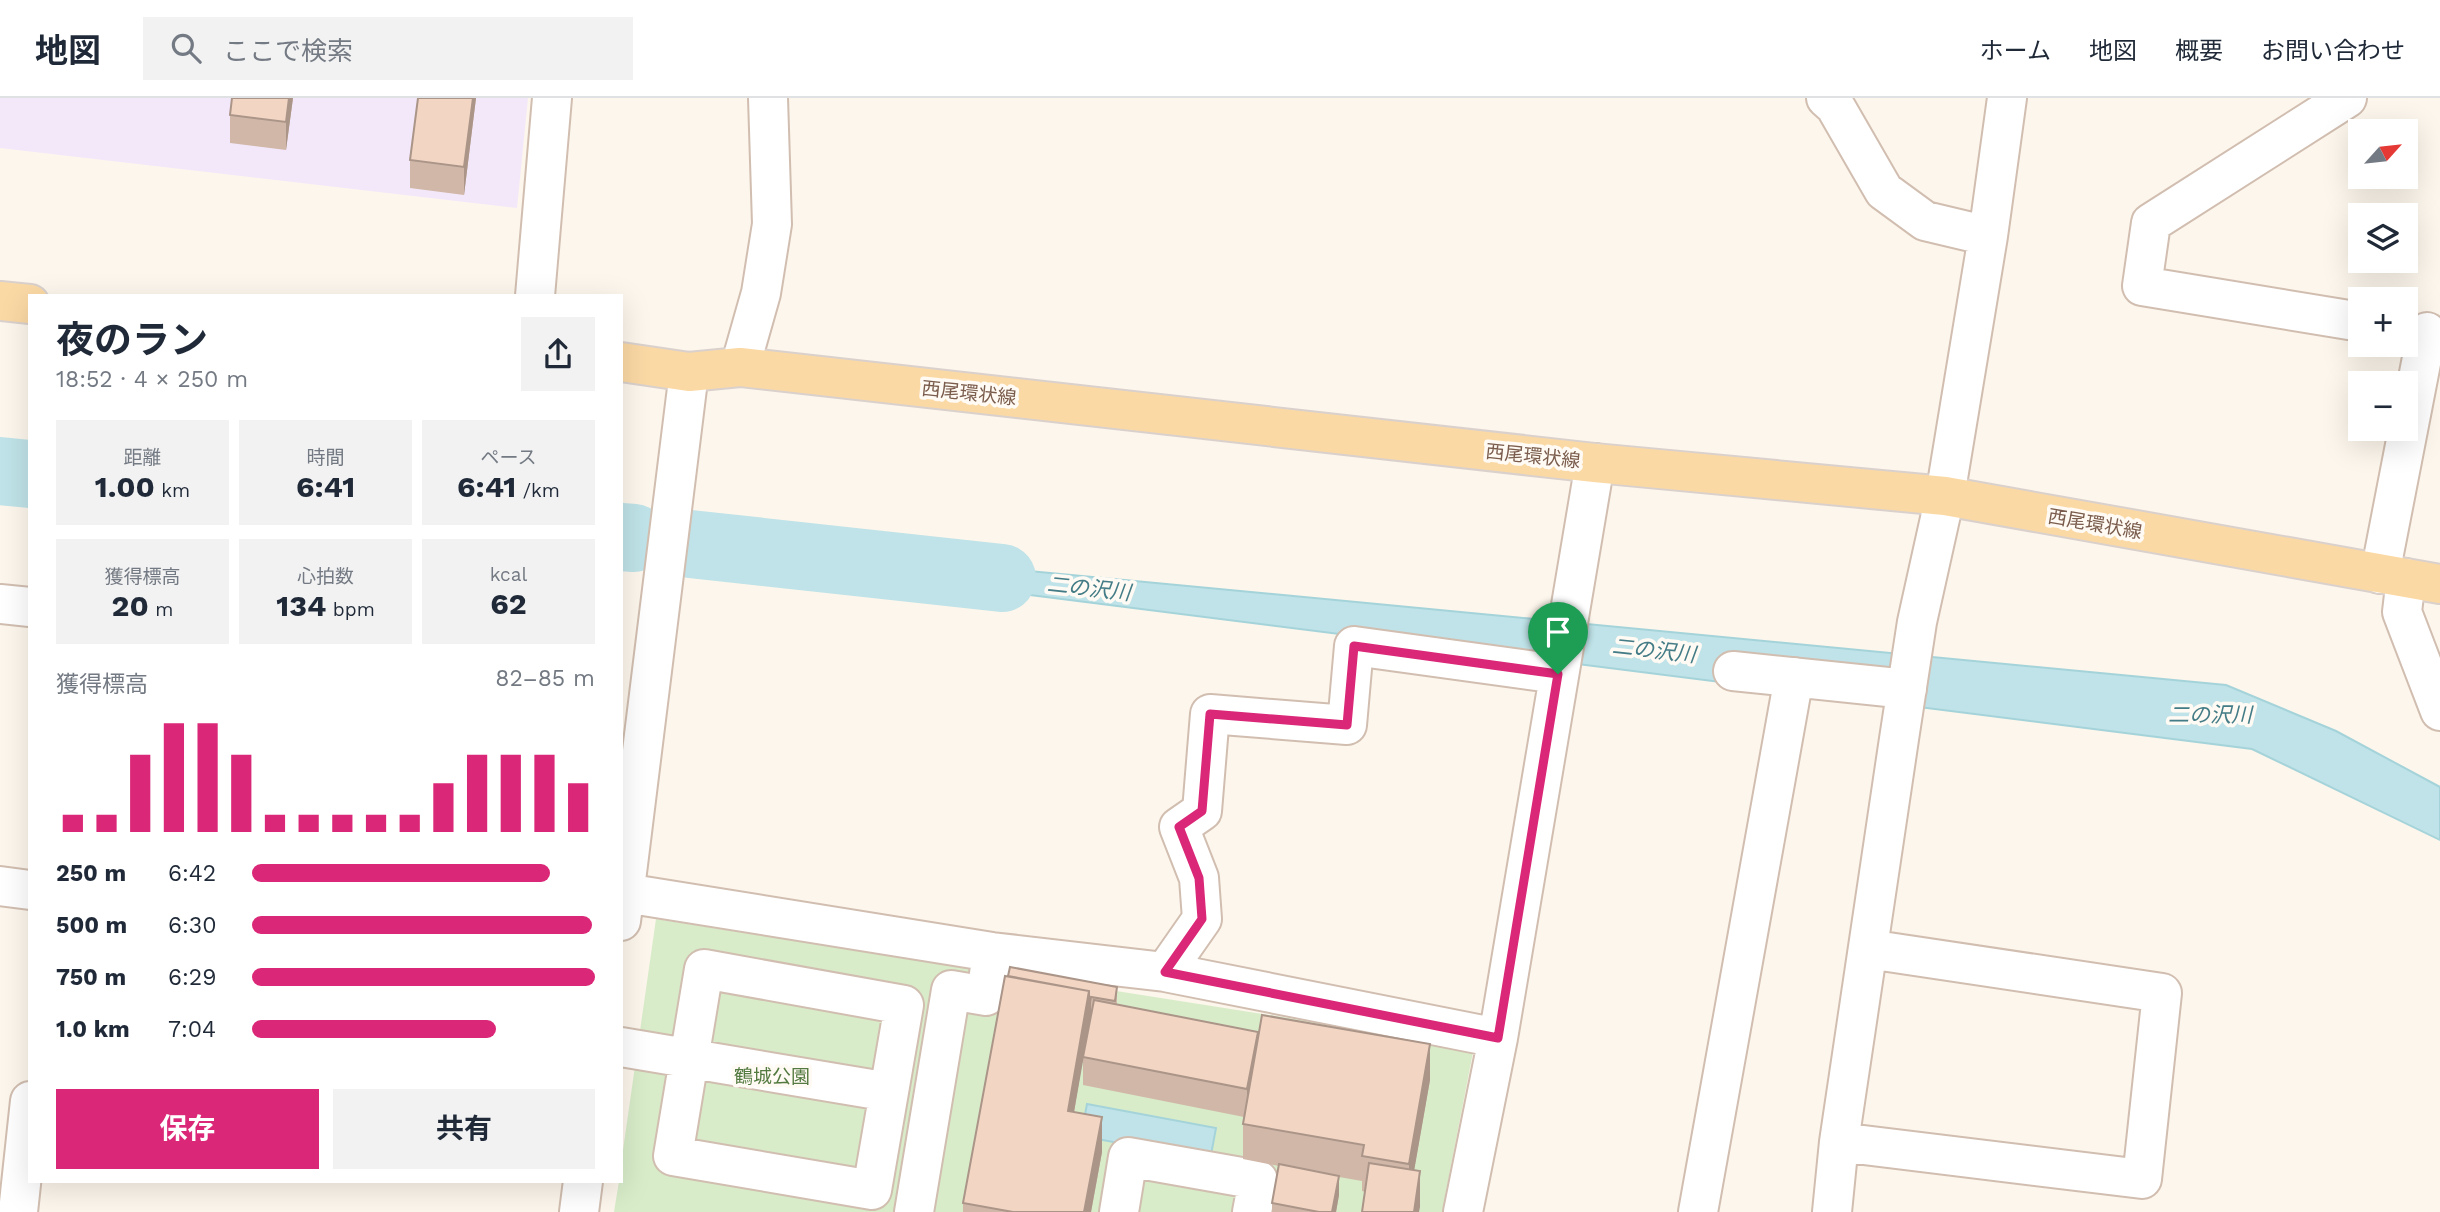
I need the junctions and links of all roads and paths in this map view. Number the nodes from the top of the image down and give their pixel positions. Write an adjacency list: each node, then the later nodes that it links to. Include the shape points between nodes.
1 (552, 98): 7 (street)
2 (768, 98): 13 (street, via 772,224 761,293)
3 (1826, 98): 6 (street, via 1884,191 1925,221)
4 (2007, 98): 6 (street)
5 (2347, 98): 10 (street, via 2151,223 2142,286)
6 (1988, 236): 16 (street)
7 (535, 294)
8 (0, 301): 9 (main road)
9 (28, 304)
10 (2348, 320)
11 (2424, 332): 17 (street)
12 (623, 362): 14 (main road, 西尾環状線)
13 (740, 367): 14 (main road, 西尾環状線); 15 (main road, 西尾環状線)
14 (689, 372): 27 (street)
15 (1595, 463): 16 (main road, 西尾環状線); 21 (street)
16 (1945, 496): 17 (main road, 西尾環状線); 23 (street)
17 (2409, 579): 24 (street, via 2402,612)
18 (0, 604): 19 (street)
19 (28, 607)
20 (1733, 671): 22 (street)
21 (1558, 674): 30 (street, via 1354,646 1347,725 1210,714 1202,811 1179,827 1199,878 1202,919); 31 (street)
22 (1794, 677): 23 (street); 45 (street)
23 (1907, 689): 28 (street)
24 (2440, 711)
25 (0, 886): 26 (street)
26 (28, 890)
27 (623, 907): 29 (street)
28 (1868, 949): 36 (street); 38 (street, via 2162,993)
29 (992, 953): 30 (street); 41 (street, via 986,996 951,990)
30 (1165, 972): 31 (street)
31 (1498, 1038): 44 (street)
32 (623, 1047): 33 (street)
33 (689, 1058): 34 (street); 34 (street, via 704,970 904,1005); 34 (street, via 673,1156 872,1190)
34 (889, 1093)
35 (28, 1127): 39 (street)
36 (1839, 1142): 38 (street); 46 (street)
37 (583, 1183): 40 (street)
38 (2141, 1195)
39 (18, 1212)
40 (579, 1212)
41 (914, 1212)
42 (1119, 1212): 43 (street, via 1128,1157 1258,1180)
43 (1252, 1212)
44 (1463, 1212)
45 (1698, 1212)
46 (1832, 1212)

